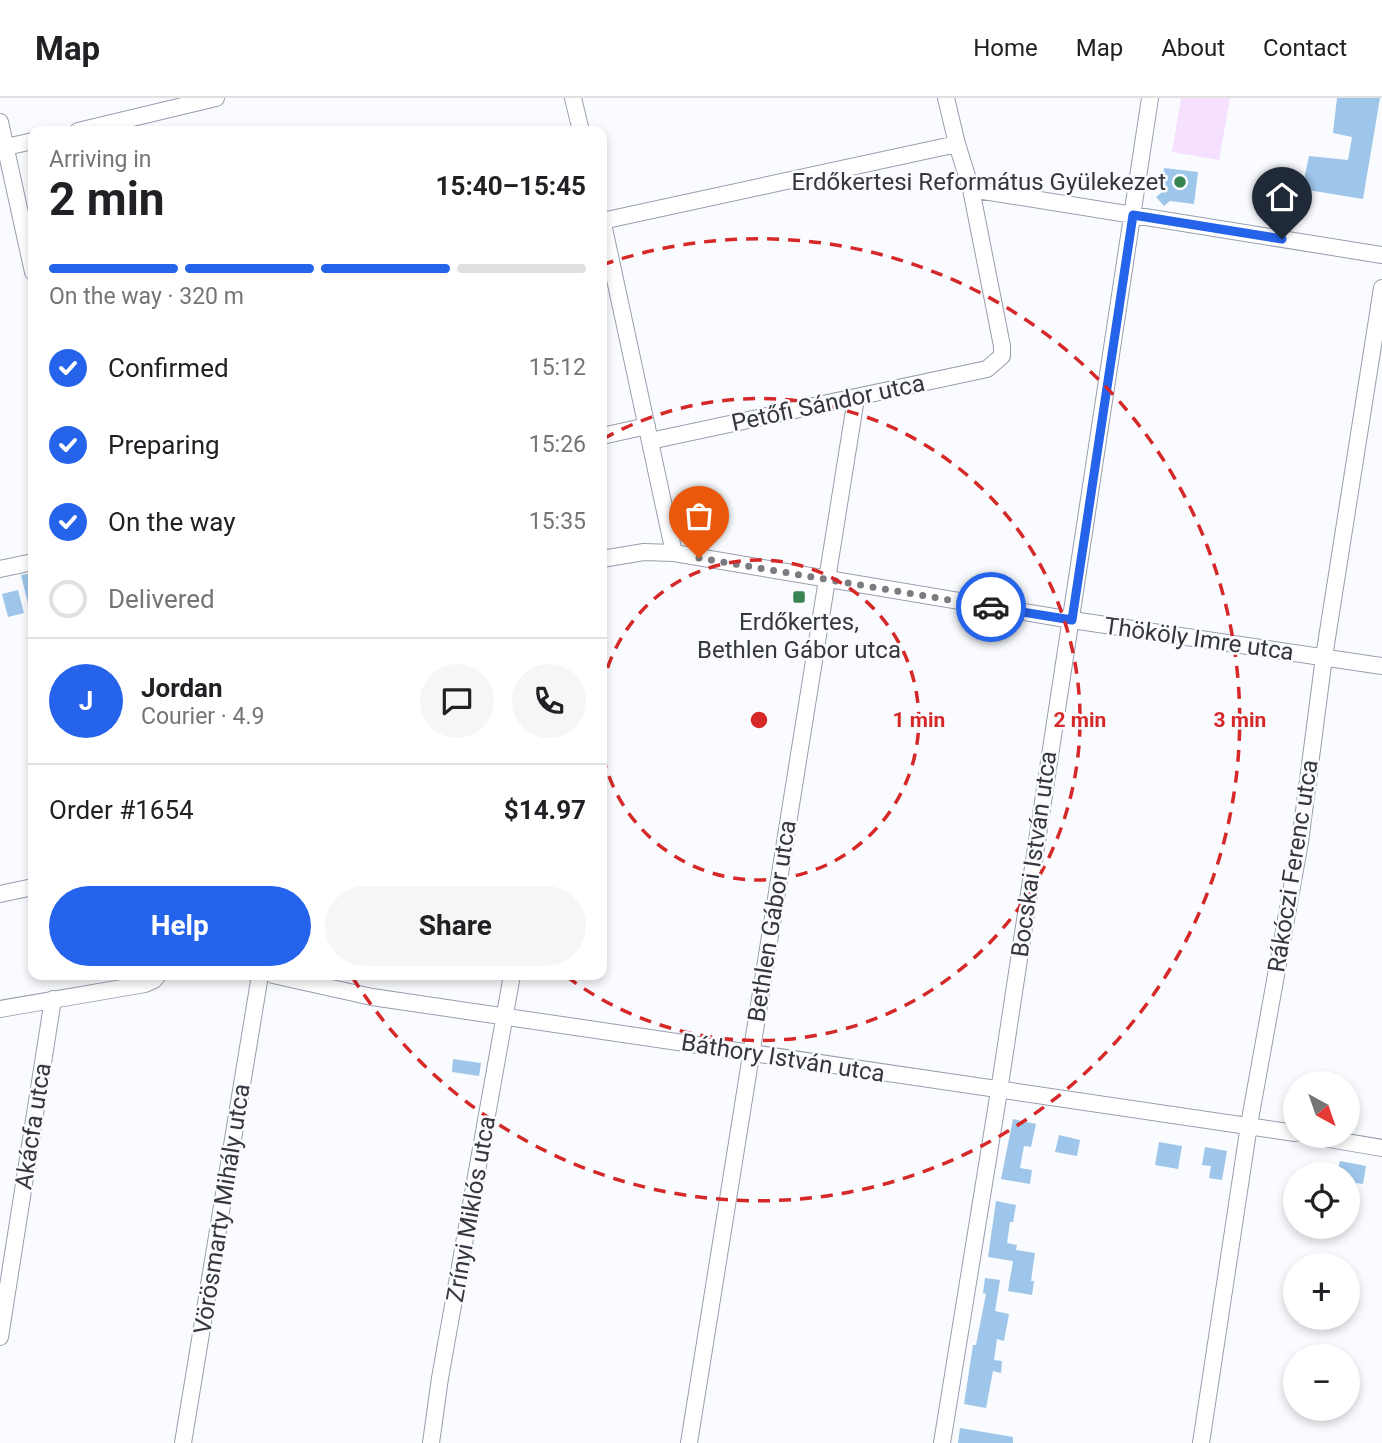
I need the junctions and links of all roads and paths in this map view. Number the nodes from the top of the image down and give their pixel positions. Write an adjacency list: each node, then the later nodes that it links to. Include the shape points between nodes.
1 (216, 98): 6 (street)
2 (573, 98): 7 (street)
3 (946, 98): 9 (street)
4 (1150, 98): 12 (street, Bocskai István utca)
5 (0, 122): 10 (street)
6 (99, 126)
7 (580, 126)
8 (28, 142): 10 (street)
9 (957, 144): 11 (street); 13 (street)
10 (5, 147): 15 (street)
11 (971, 189): 12 (street); 18 (street, Petőfi Sándor utca, via 1002,356 987,369)
12 (1133, 215): 16 (street); 26 (street, Bocskai István utca)
13 (607, 219)
14 (607, 243): 19 (street)
15 (28, 250)
16 (1382, 255)
17 (1382, 288): 27 (street, Rákóczi Ferenc utca)
18 (856, 398): 19 (street, Petőfi Sándor utca); 25 (street, Bethlen Gábor utca)
19 (649, 434): 20 (street, Petőfi Sándor utca); 21 (street)
20 (607, 436)
21 (674, 553): 22 (street, Thököly Imre utca); 25 (street, Thököly Imre utca)
22 (607, 558)
23 (28, 563): 24 (street)
24 (0, 569)
25 (826, 580): 26 (street, Thököly Imre utca); 38 (street, Bethlen Gábor utca)
26 (1072, 620): 27 (street, Thököly Imre utca); 39 (street, Bocskai István utca)
27 (1324, 657): 28 (street, Thököly Imre utca); 40 (street, Rákóczi Ferenc utca, via 1300,842)
28 (1382, 666)
29 (28, 888): 30 (street)
30 (0, 894)
31 (147, 980): 35 (street)
32 (259, 980): 45 (street, Vörösmarty Mihály utca)
33 (296, 980): 37 (street, Báthory István utca, via 372,997)
34 (511, 980): 37 (street, Zrínyi Miklós utca)
35 (53, 999): 36 (street); 44 (street, Akácfa utca)
36 (0, 1009)
37 (506, 1016): 38 (street, Báthory István utca); 46 (street, Zrínyi Miklós utca)
38 (752, 1052): 39 (street, Báthory István utca); 47 (street, Bethlen Gábor utca)
39 (999, 1091): 40 (street, Báthory István utca); 48 (street, Bocskai István utca)
40 (1249, 1125): 41 (street, Báthory István utca); 49 (street, Rákóczi Ferenc utca)
41 (1283, 1131)
42 (1360, 1144): 43 (street)
43 (1382, 1148)
44 (0, 1337)
45 (183, 1443)
46 (432, 1443)
47 (689, 1443)
48 (942, 1443)
49 (1201, 1443)

